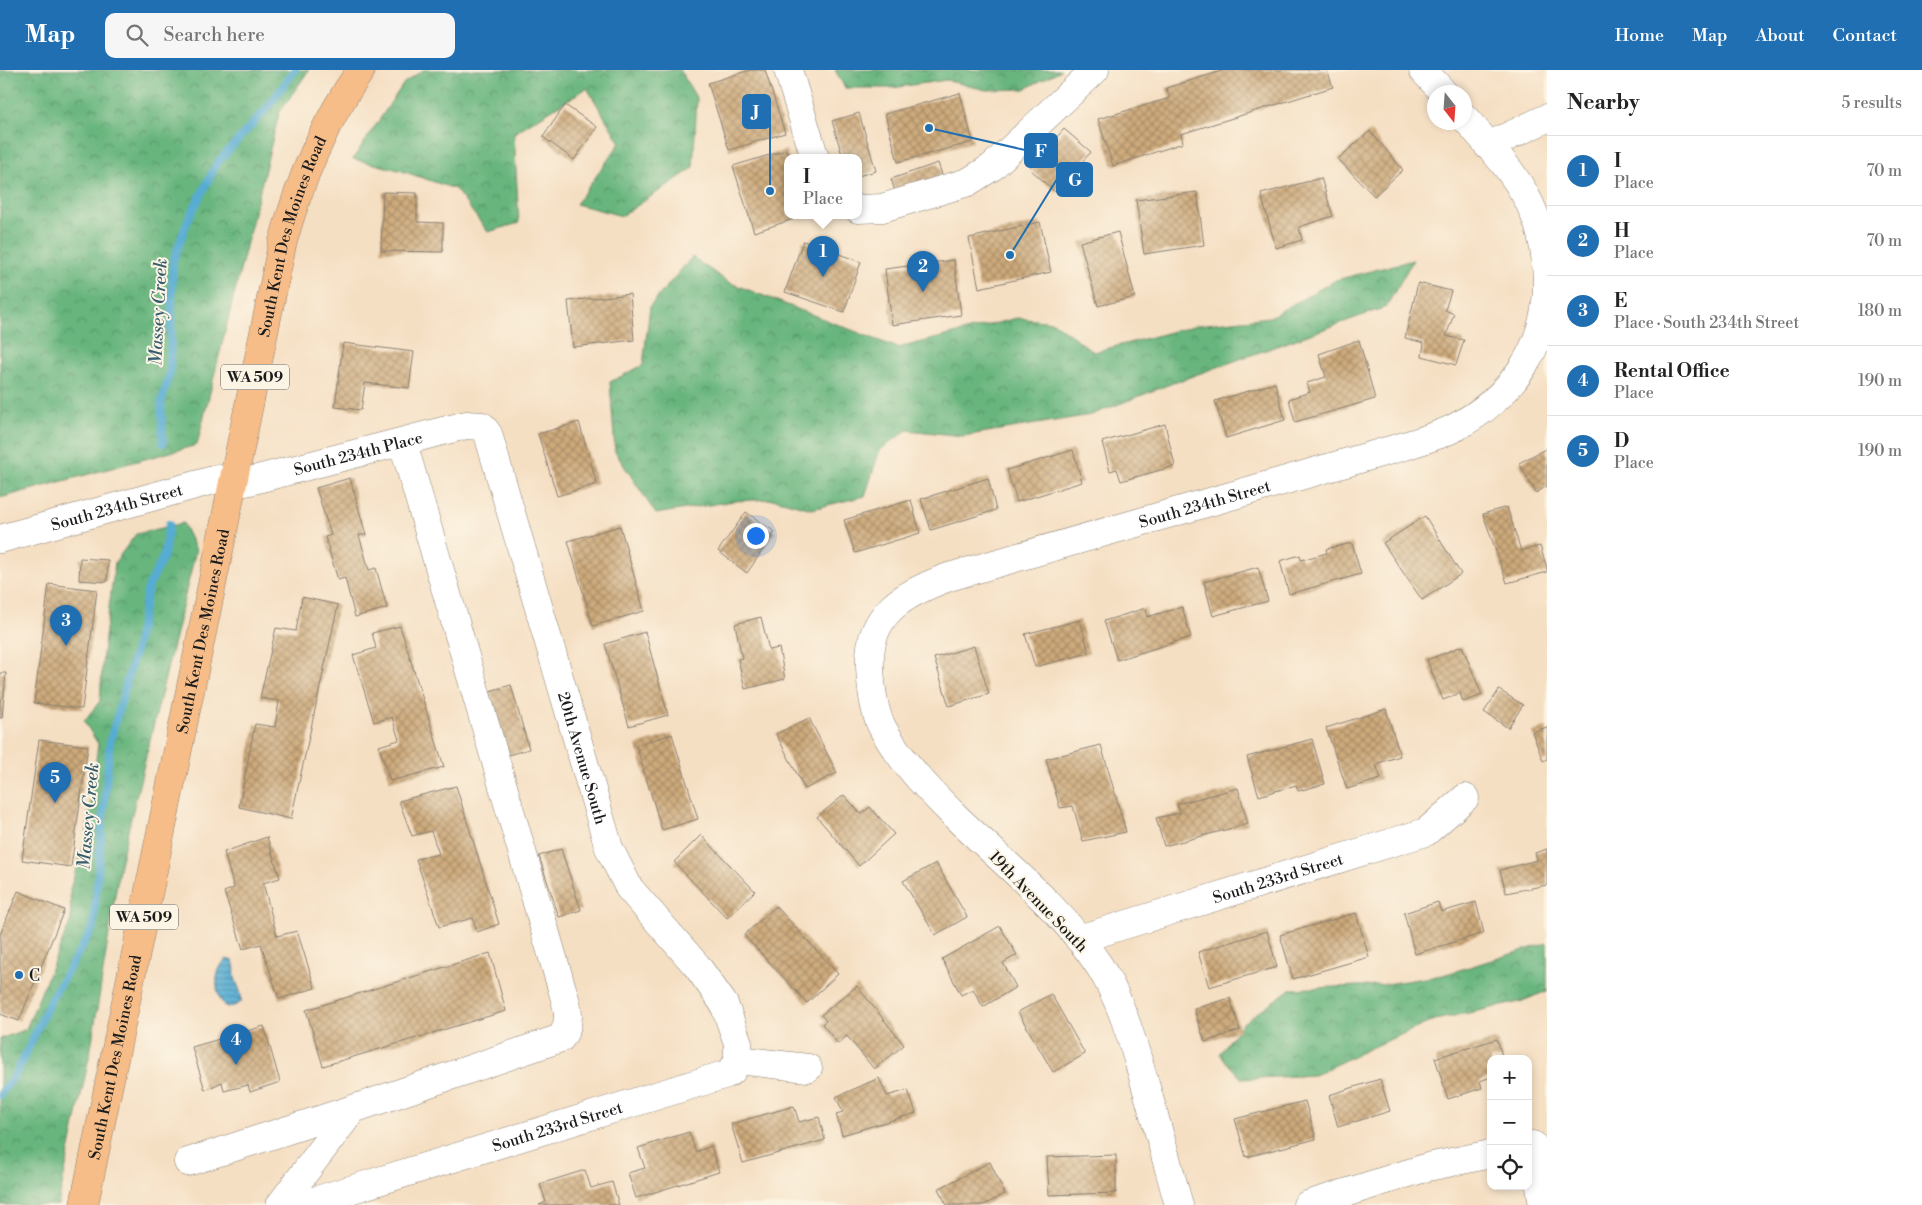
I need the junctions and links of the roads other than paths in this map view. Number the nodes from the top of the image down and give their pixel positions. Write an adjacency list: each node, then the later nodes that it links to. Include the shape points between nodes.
1 (361, 70): 12 (main road, South Kent Des Moines Road / WA 509, via 323,132 293,204)
2 (788, 70): 7 (street)
3 (1095, 70): 8 (street, via 980,176 882,208)
4 (1547, 118): 6 (street)
5 (1472, 127): 6 (street, South 234th Street)
6 (1488, 146): 9 (street, South 234th Street, via 1524,192 1544,242 1546,297)
7 (814, 154)
8 (862, 209)
9 (1542, 346): 14 (street, South 234th Street, via 1501,394 1452,429 1408,445 917,588 892,604)
10 (482, 426): 11 (street, South 234th Place, via 466,425); 17 (street, 20th Avenue South, via 488,434 609,848 629,888 697,966 724,1004 738,1043)
11 (403, 443): 12 (street, South 234th Place, via 246,482); 19 (street, via 560,982 568,1012 568,1028 561,1038)
12 (234, 481): 13 (street, South 234th Street, via 217,479); 23 (main road, South Kent Des Moines Road / WA 509)
13 (0, 539)
14 (869, 652): 16 (street, 19th Avenue South, via 872,691 882,726 904,760 930,791)
15 (1465, 798): 16 (street, South 233rd Street, via 1426,832)
16 (1080, 939): 26 (street, 19th Avenue South, via 1118,1002)
17 (738, 1060): 18 (street); 25 (street, South 233rd Street, via 728,1074)
18 (808, 1068)
19 (353, 1109): 22 (street); 24 (street)
20 (1536, 1145): 28 (street)
21 (1487, 1155): 27 (street, via 1428,1167)
22 (188, 1162)
23 (84, 1205)
24 (280, 1205)
25 (301, 1205)
26 (1179, 1205)
27 (1307, 1205)
28 (1543, 1205)

